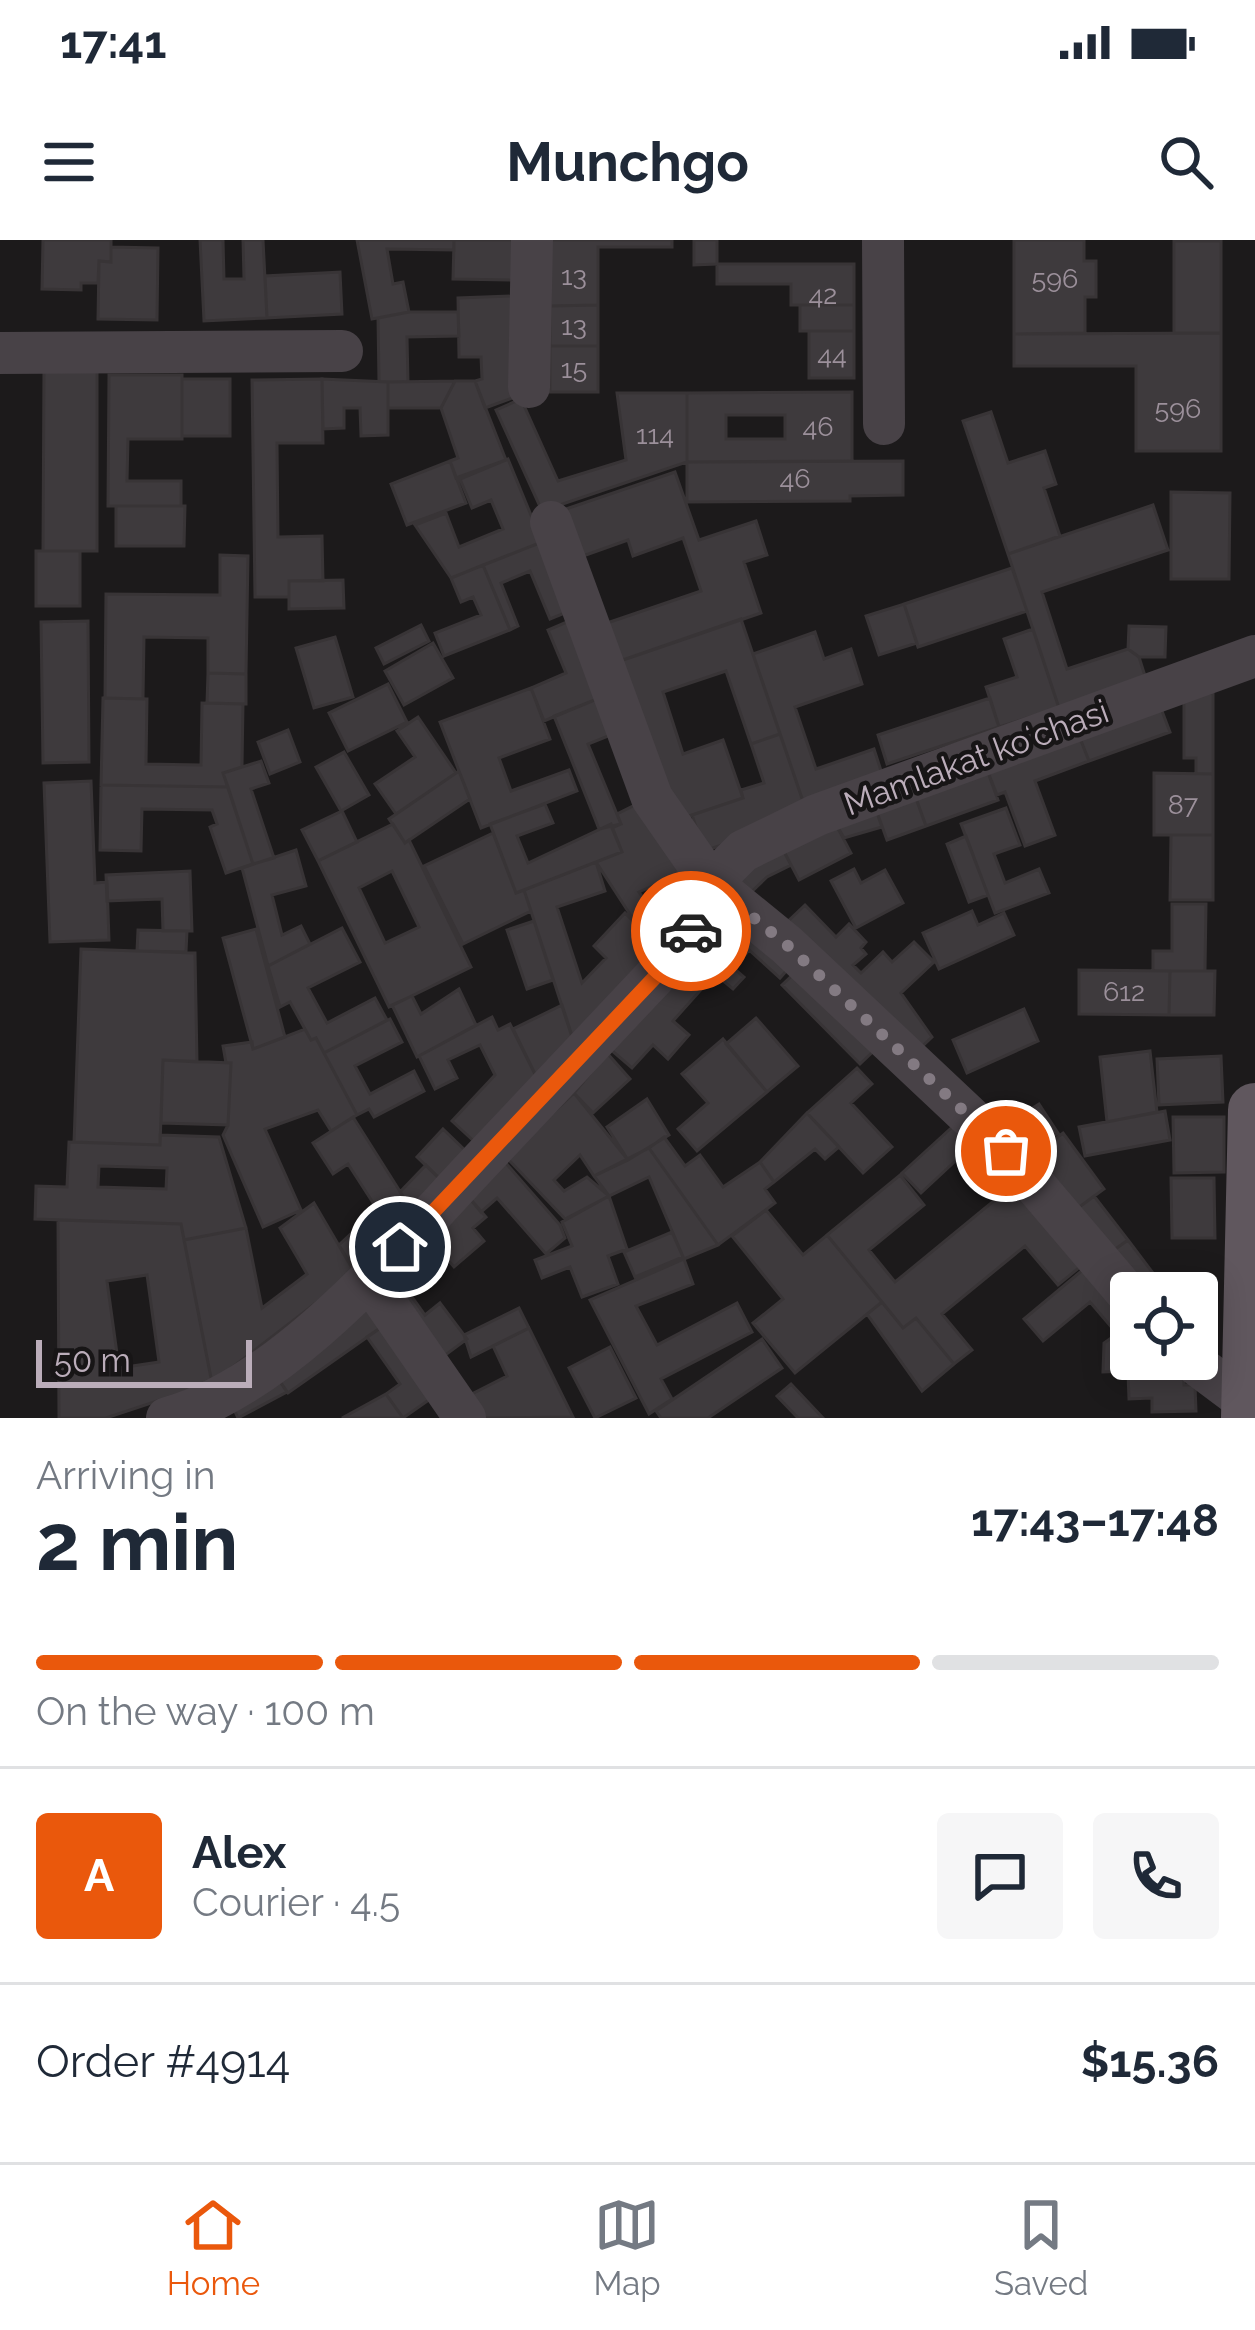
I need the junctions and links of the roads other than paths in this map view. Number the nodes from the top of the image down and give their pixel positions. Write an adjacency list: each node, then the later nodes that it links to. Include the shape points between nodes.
1 (532, 240): 5 (street)
2 (883, 240): 6 (street)
3 (342, 351): 4 (street)
4 (0, 352)
5 (530, 387)
6 (884, 424)
7 (551, 522): 9 (street, via 652,798)
8 (1255, 656): 9 (street, Mamlakat koʻchasi, via 817,815 743,851)
9 (711, 883): 11 (street, via 1006,1151); 12 (street, Mamlakat koʻchasi, via 675,956)
10 (1255, 1110): 14 (main road)
11 (1110, 1273)
12 (369, 1280): 15 (street, Mamlakat koʻchasi, via 293,1348); 16 (street)
13 (1214, 1380): 14 (street)
14 (1248, 1410)
15 (167, 1418)
16 (465, 1418)

